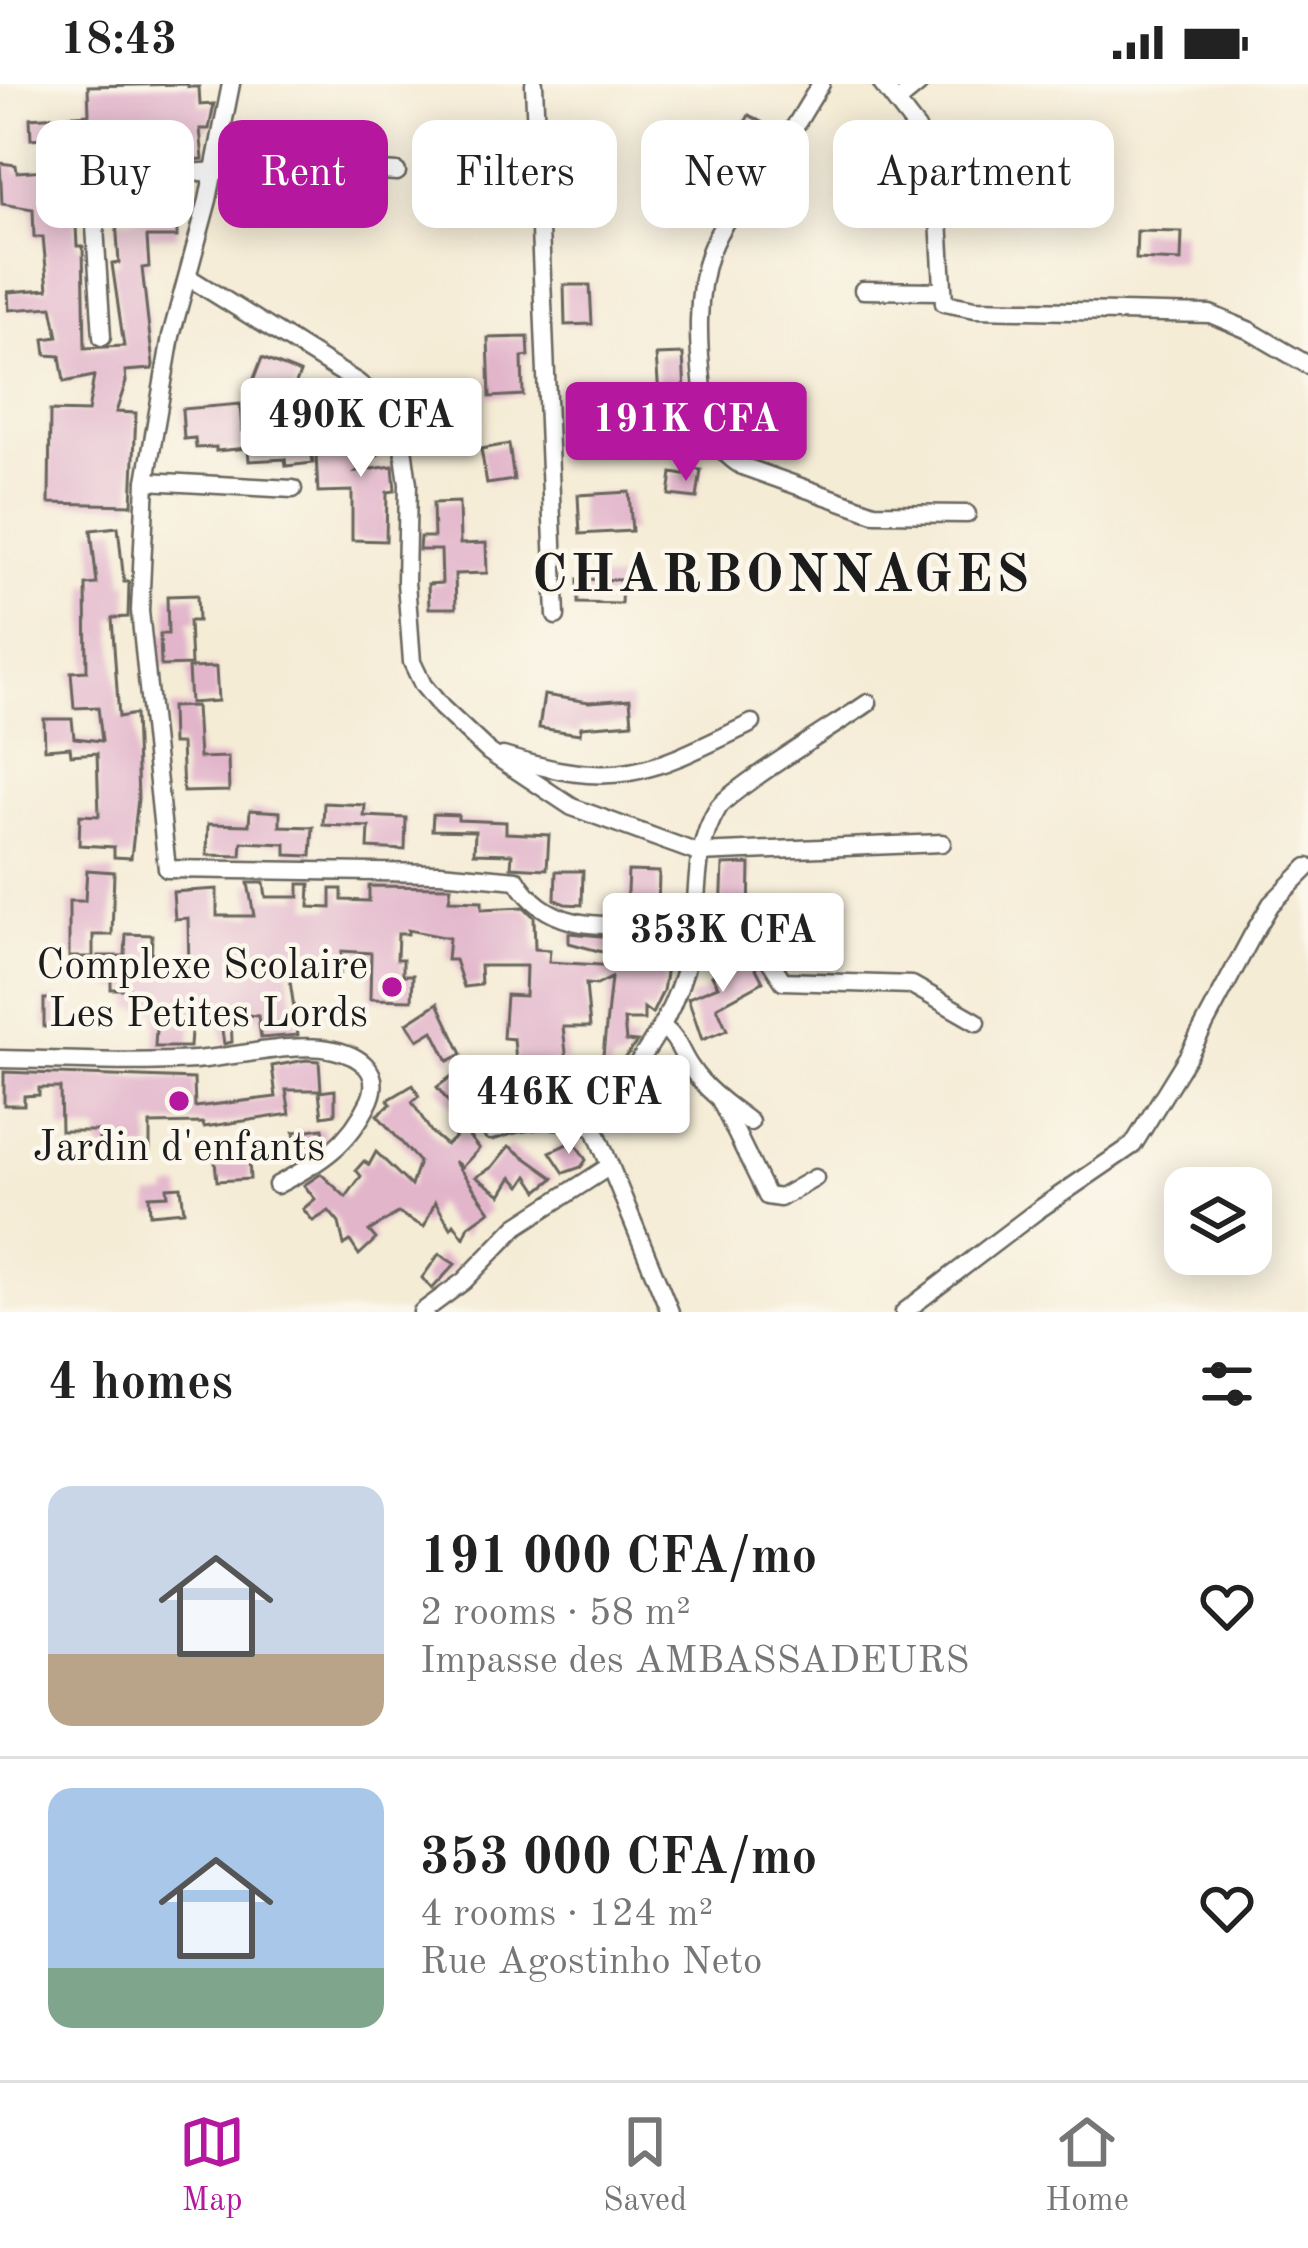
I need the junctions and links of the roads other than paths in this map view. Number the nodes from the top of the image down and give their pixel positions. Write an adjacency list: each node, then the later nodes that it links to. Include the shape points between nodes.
1 (231, 84): 7 (street)
2 (534, 84): 17 (street)
3 (821, 84): 16 (street, via 710,252 700,322 713,439 742,466 874,513)
4 (882, 84): 6 (street)
5 (919, 84): 6 (street)
6 (898, 101): 11 (street, via 937,186)
7 (215, 170): 8 (street, via 334,165); 9 (street); 12 (street, via 92,179)
8 (398, 172)
9 (188, 277): 14 (street); 20 (street, via 388,408 409,484 412,662 442,708)
10 (863, 290): 11 (street)
11 (941, 290): 13 (street, via 953,307 1210,314)
12 (102, 337)
13 (1308, 365)
14 (146, 481): 15 (street); 24 (street, via 140,611 167,869 498,877 517,880 538,907 583,924)
15 (293, 489)
16 (967, 514)
17 (556, 616)
18 (868, 703): 22 (street, via 720,803)
19 (752, 723): 20 (street, via 629,773 579,776)
20 (489, 752): 22 (street, via 572,807)
21 (942, 843): 22 (street)
22 (698, 853): 24 (street)
23 (1308, 867): 37 (street, via 1252,934 1133,1145)
24 (693, 925): 25 (street, via 752,939 783,981 912,985); 26 (street)
25 (977, 1022)
26 (664, 1028): 28 (street); 30 (street)
27 (0, 1059): 34 (street, via 150,1061 320,1048 368,1066 374,1088 352,1134)
28 (719, 1099): 29 (street); 33 (street, via 767,1196 780,1198)
29 (750, 1122)
30 (594, 1126): 31 (street, via 544,1118); 32 (street)
31 (490, 1130)
32 (610, 1166): 35 (street, via 518,1226); 36 (street)
33 (815, 1178)
34 (277, 1185)
35 (422, 1312)
36 (670, 1312)
37 (904, 1312)

